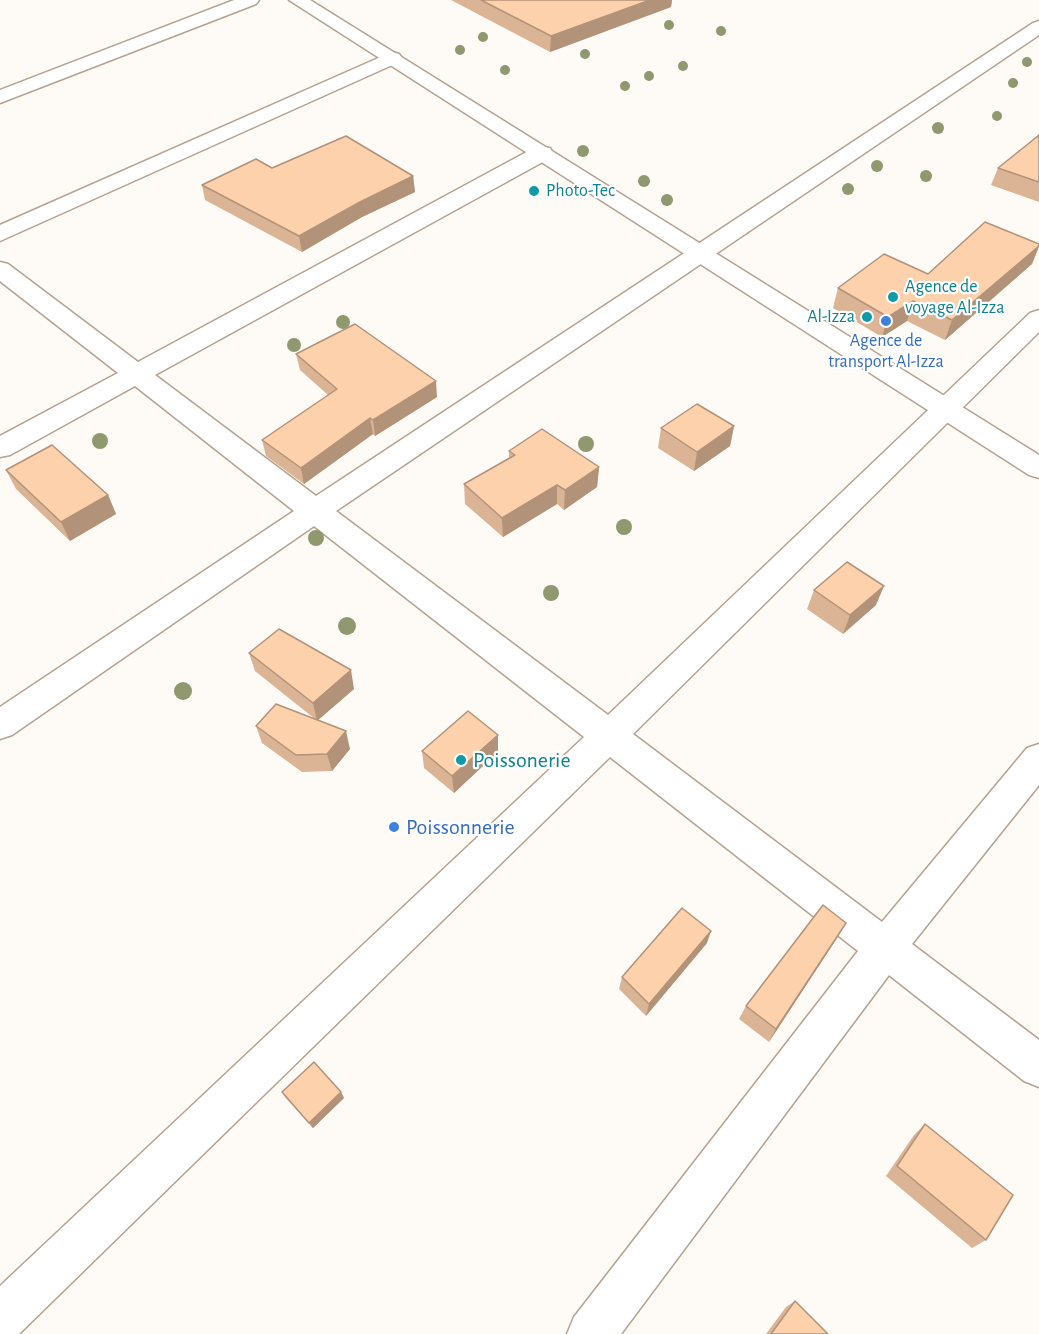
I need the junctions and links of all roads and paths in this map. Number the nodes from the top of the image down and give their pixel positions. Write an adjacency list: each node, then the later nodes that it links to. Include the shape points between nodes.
1 (250, 0): 5 (street)
2 (298, 0): 4 (street)
3 (1039, 27): 8 (street)
4 (392, 58): 6 (street); 7 (street)
5 (0, 97)
6 (542, 153): 8 (street); 11 (street)
7 (0, 234)
8 (701, 253): 12 (street); 15 (street)
9 (0, 269): 11 (street)
10 (1039, 318): 12 (street)
11 (136, 374): 13 (street); 15 (street)
12 (944, 408): 14 (street); 17 (street)
13 (0, 448)
14 (1039, 468)
15 (315, 511): 16 (street); 17 (street)
16 (0, 725)
17 (609, 736): 19 (street); 21 (street)
18 (1039, 759): 19 (street)
19 (885, 948): 20 (street); 22 (street)
20 (1039, 1066)
21 (0, 1319)
22 (603, 1329)

